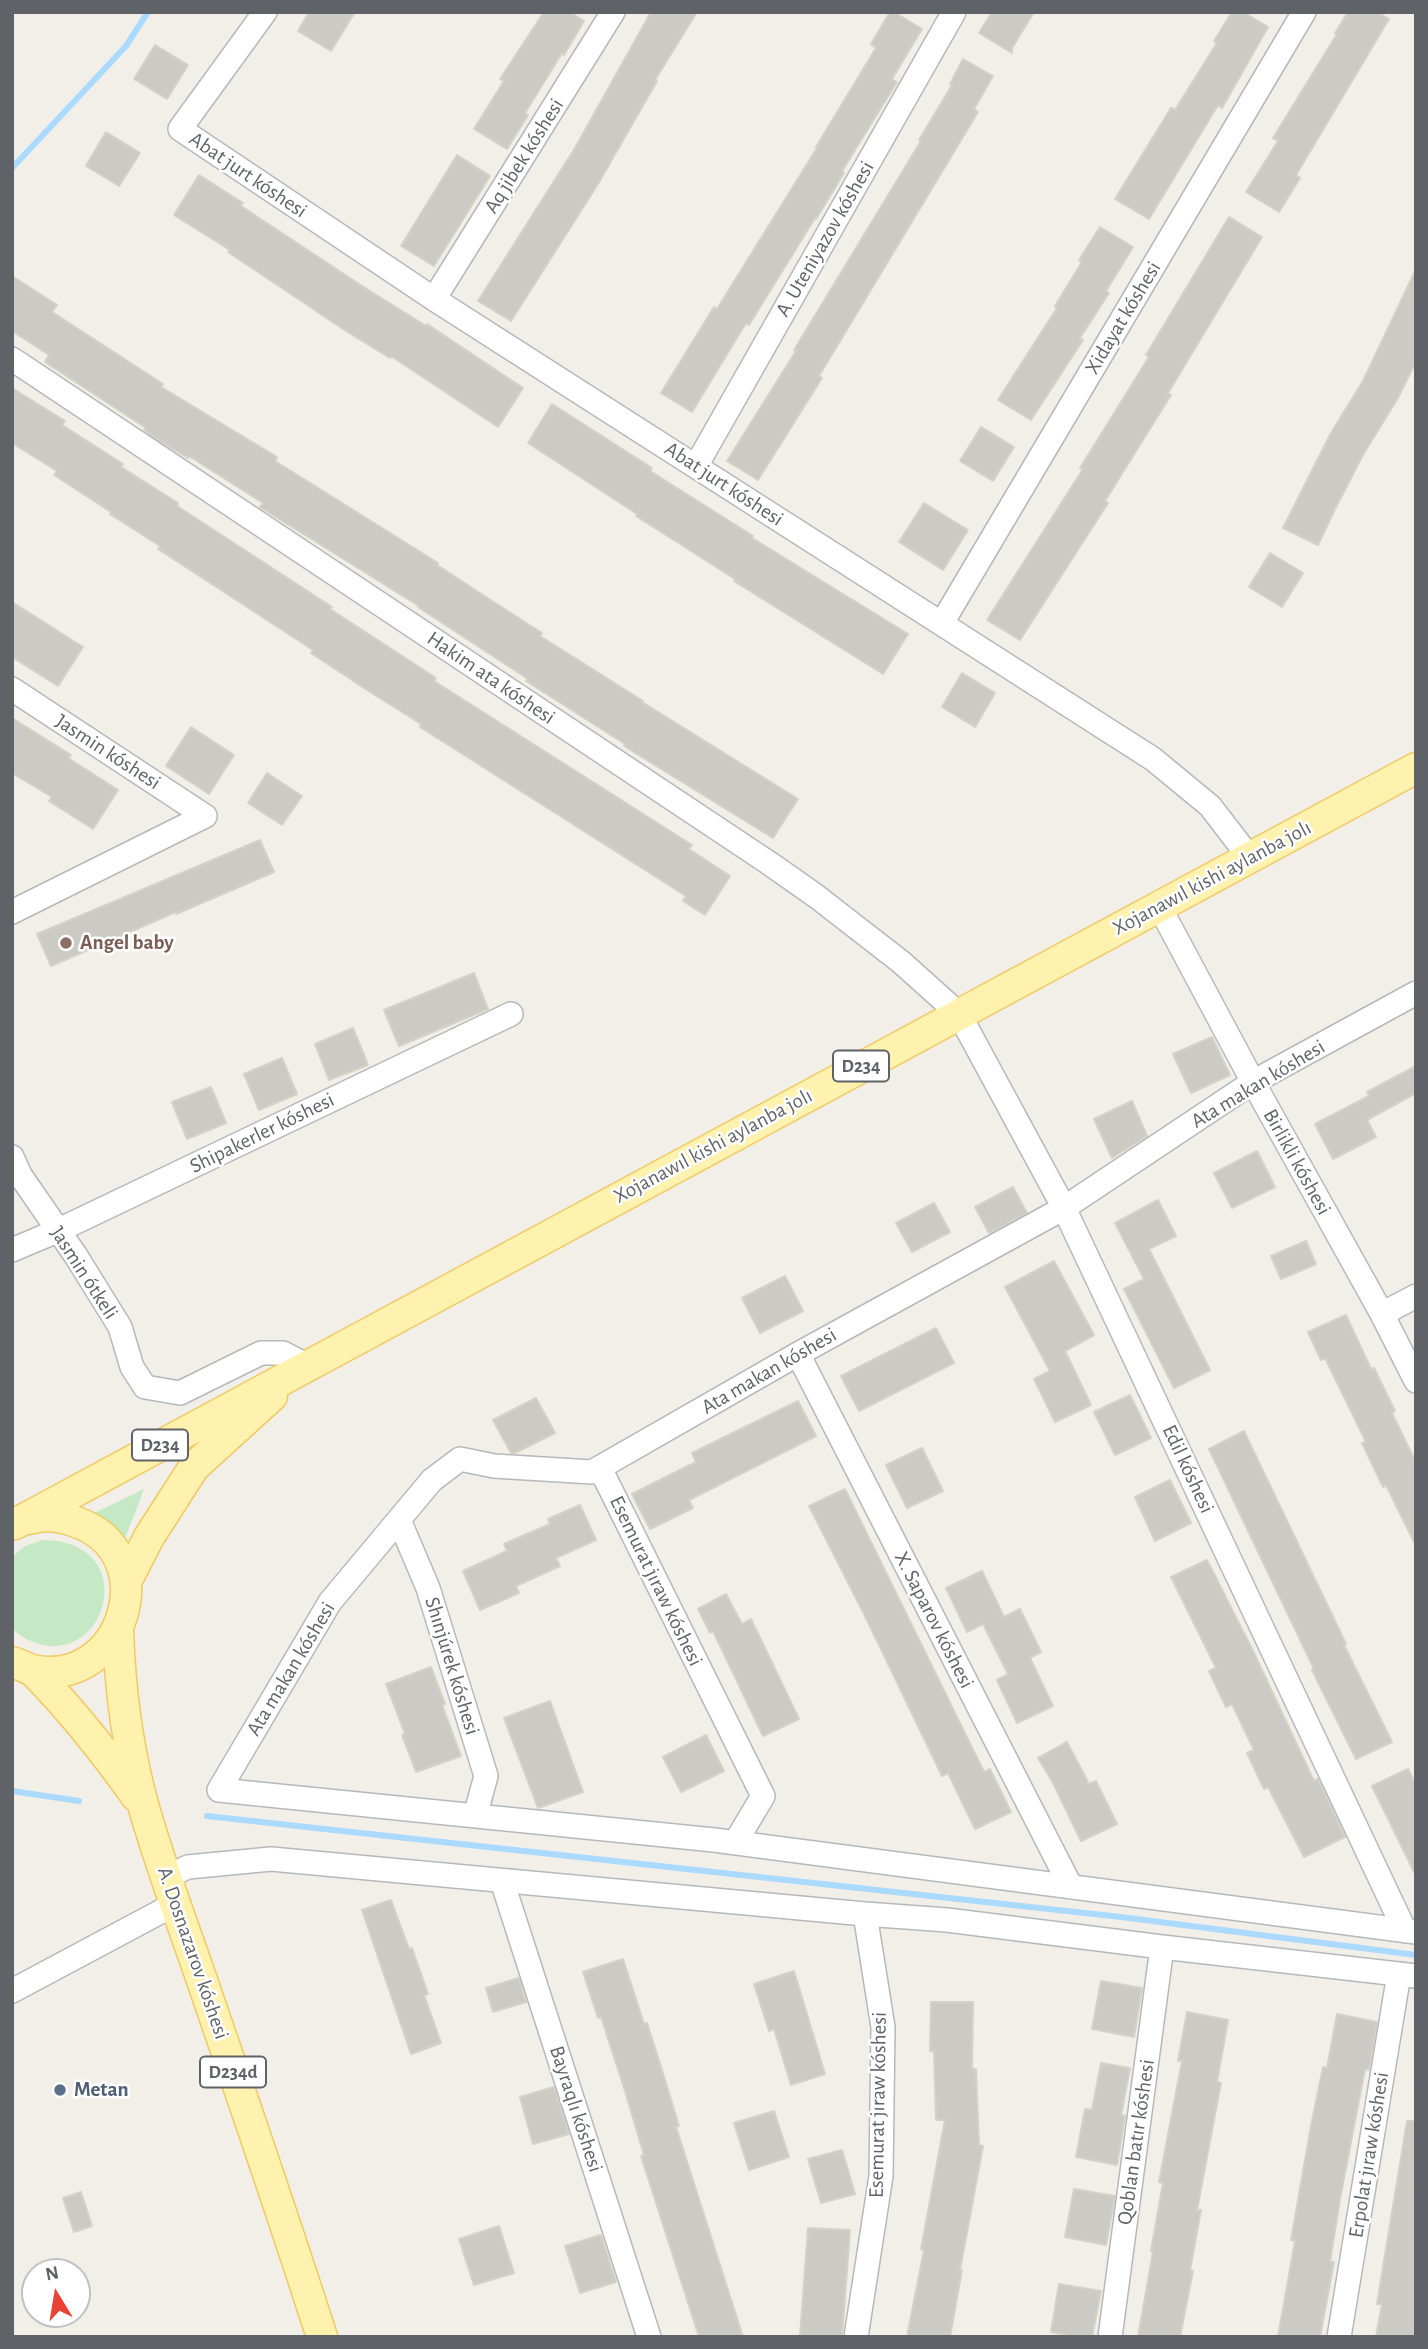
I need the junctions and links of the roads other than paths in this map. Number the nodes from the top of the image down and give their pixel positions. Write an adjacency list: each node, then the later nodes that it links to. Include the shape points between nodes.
1 (265, 12): 5 (street, Abat jurt kóshesi, via 180,130)
2 (613, 12): 5 (street, Aq jibek kóshesi)
3 (954, 12): 7 (street, A. Uteniyazov kóshesi)
4 (1304, 12): 8 (street, Xidayat kóshesi)
5 (434, 299): 7 (street, Abat jurt kóshesi)
6 (12, 359): 16 (street, Hakim ata kóshesi, via 769,863 901,962)
7 (696, 466): 8 (street, Abat jurt kóshesi)
8 (942, 623): 11 (street, Abat jurt kóshesi, via 1153,759 1210,806)
9 (12, 689): 13 (street, Jasmin kóshesi, via 205,816)
10 (1416, 768): 11 (main road, Xojanawıl kishi aylanba jolı / D234)
11 (1250, 858): 12 (main road, Xojanawıl kishi aylanba jolı / D234)
12 (1159, 906): 16 (main road, Xojanawıl kishi aylanba jolı / D234); 17 (street, Birlikli kóshesi)
13 (12, 912)
14 (1416, 993): 17 (street, Ata makan kóshesi)
15 (511, 1014): 20 (street, Shipakerler kóshesi)
16 (959, 1014): 19 (street, Edil kóshesi); 25 (main road, Xojanawıl kishi aylanba jolı / D234)
17 (1253, 1082): 19 (street, Ata makan kóshesi); 23 (street, Birlikli kóshesi)
18 (12, 1157): 20 (street, Jasmin ótkeli)
19 (1064, 1208): 24 (street, Ata makan kóshesi); 40 (street, Edil kóshesi)
20 (57, 1231): 21 (street, Shipakerler kóshesi); 25 (street, Jasmin ótkeli, via 120,1327 132,1367 145,1387 180,1392 261,1353 283,1353)
21 (12, 1250)
22 (1416, 1296): 23 (street)
23 (1382, 1314): 26 (street, Birlikli kóshesi)
24 (798, 1354): 27 (street, Ata makan kóshesi); 37 (street, X. Saparov kóshesi)
25 (306, 1365): 29 (main road, Xojanawıl kishi aylanba jolı / D234); 30 (main road, Xojanawıl kishi aylanba jolı / D234, via 194,1467)
26 (1416, 1381)
27 (600, 1468): 28 (street, Ata makan kóshesi, via 592,1472 506,1467 460,1459 432,1480); 35 (street, Esemurat jıraw kóshesi, via 762,1796)
28 (398, 1520): 34 (street, Shınjúrek kóshesi, via 428,1588 486,1776); 34 (street, Ata makan kóshesi, via 330,1602 219,1790)
29 (14, 1525): 30 (main road, D234, via 38,1516 62,1517 85,1525 105,1539 119,1559)
30 (126, 1582): 31 (main road, via 126,1607)
31 (118, 1630): 32 (main road, via 103,1651 82,1664 57,1671); 33 (main road, D234d, via 122,1689)
32 (22, 1666): 33 (main road, D234d, via 68,1707)
33 (144, 1808): 38 (main road, A. Dosnazarov kóshesi / D234d)
34 (475, 1816): 35 (street)
35 (735, 1843): 37 (street)
36 (502, 1881): 38 (street, via 271,1859 188,1867); 39 (street); 45 (street, Bayraqlı kóshesi)
37 (1071, 1887): 40 (street)
38 (171, 1891): 43 (street); 44 (main road, A. Dosnazarov kóshesi / D234d)
39 (865, 1914): 41 (street); 46 (street, Esemurat jıraw kóshesi, via 883,2026 881,2176)
40 (1410, 1931)
41 (1162, 1947): 42 (street); 47 (street, Qoblan batır kóshesi)
42 (1407, 1975): 48 (street, Erpolat jıraw kóshesi)
43 (12, 1991)
44 (322, 2337)
45 (649, 2337)
46 (856, 2337)
47 (1110, 2337)
48 (1339, 2337)

